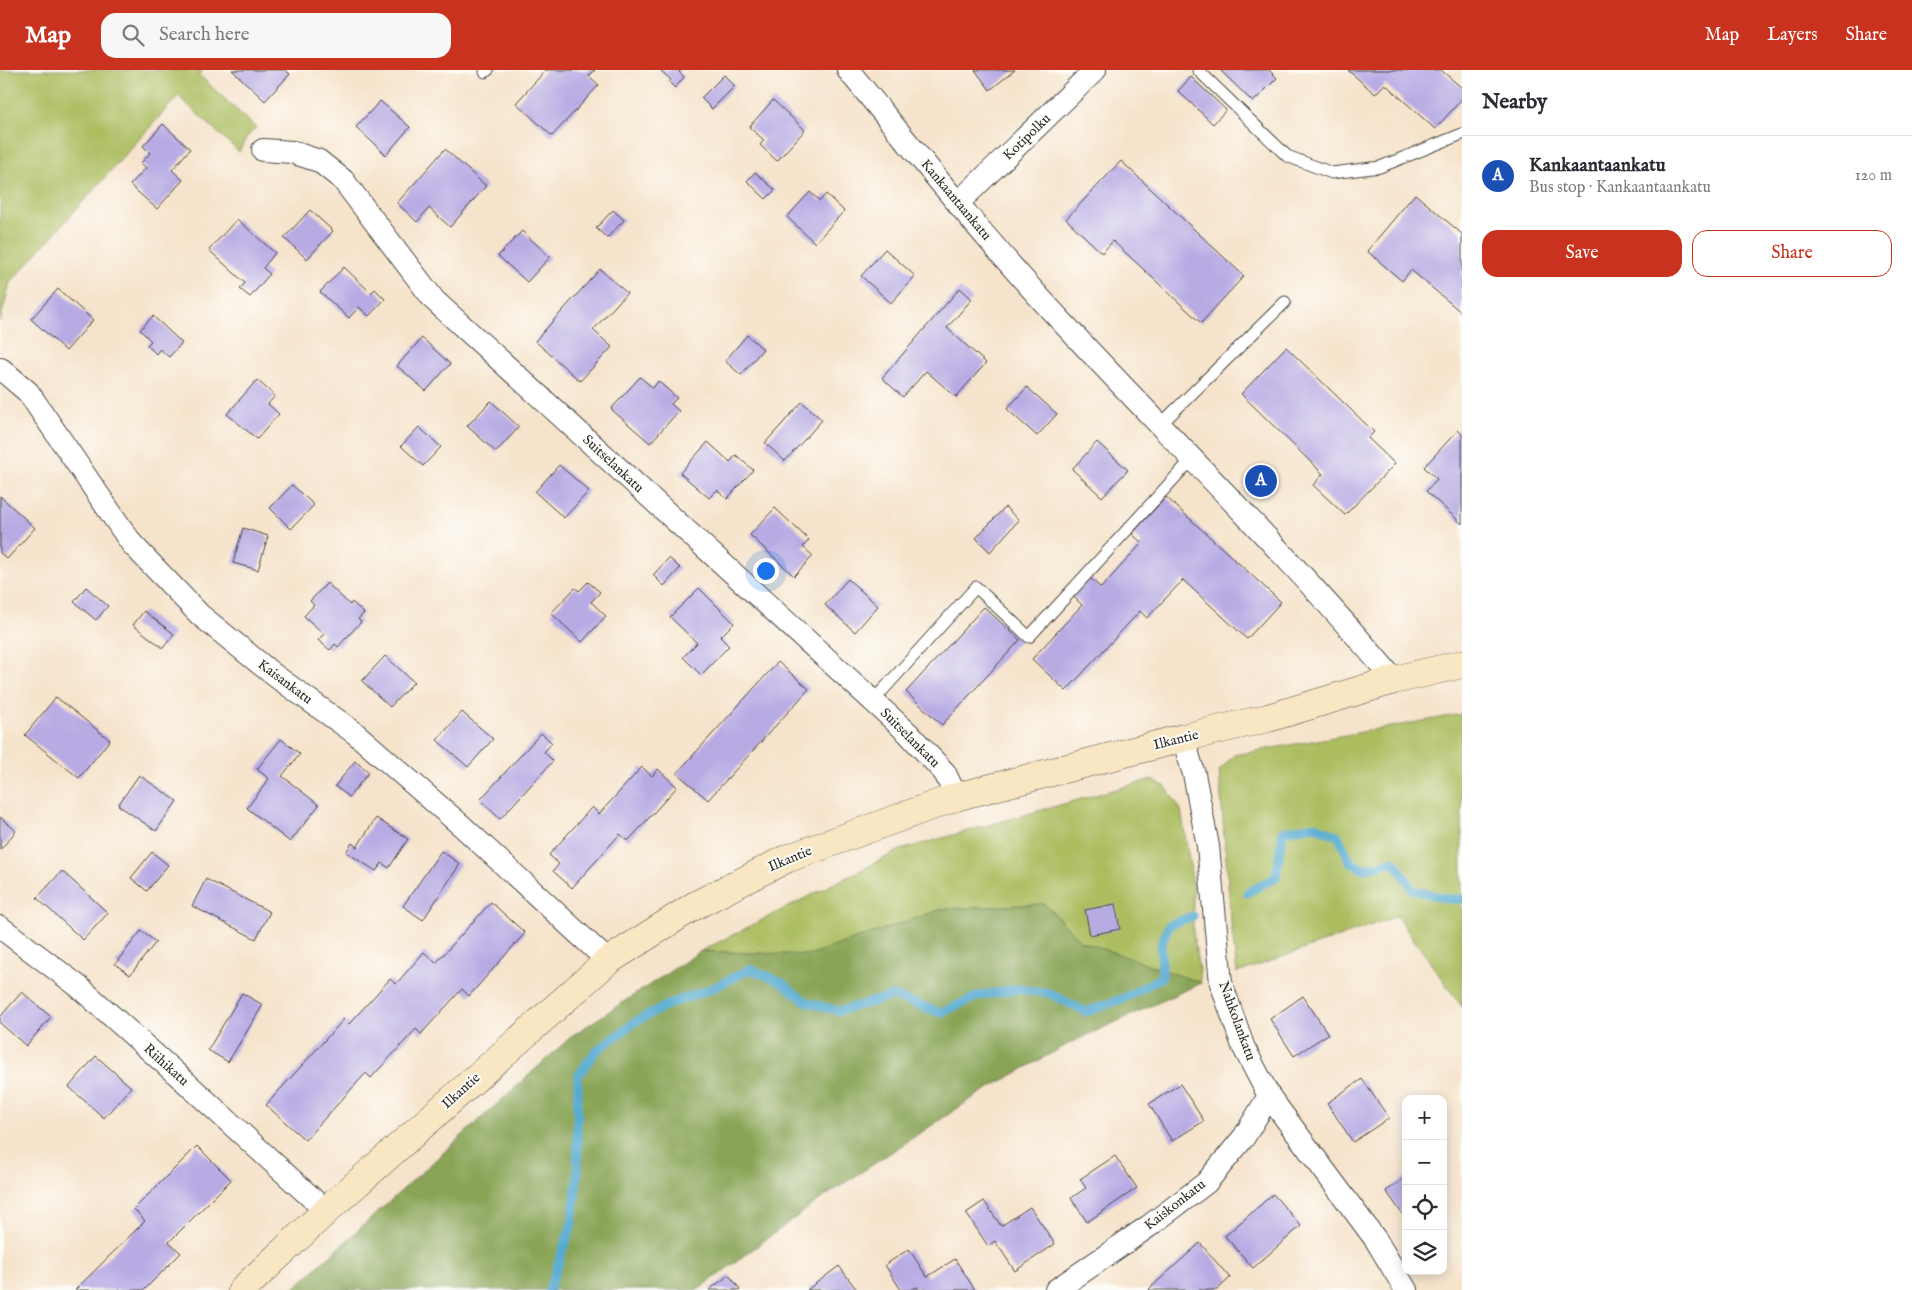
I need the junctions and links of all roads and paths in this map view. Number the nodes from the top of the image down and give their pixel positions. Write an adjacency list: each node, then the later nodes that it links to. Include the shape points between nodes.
1 (848, 70): 6 (street, Kankaantaankatu)
2 (1095, 70): 6 (street, Kotipolku)
3 (1198, 70): 4 (lane, via 1287,156 1332,173 1380,167)
4 (1462, 134)
5 (263, 150): 13 (street, Suitselankatu, via 292,152 319,161 343,180 434,300)
6 (958, 203): 9 (street, Kankaantaankatu, via 1062,322)
7 (1285, 302): 9 (lane)
8 (1, 369): 17 (street, Kaisankatu, via 28,392 132,544 200,616 274,675 355,733)
9 (1160, 425): 10 (street, Kankaantaankatu)
10 (1192, 460): 12 (street, Kankaantaankatu, via 1347,624); 13 (lane, via 1029,637 976,587)
11 (1462, 664): 12 (main road, Ilkantie)
12 (1394, 680): 14 (main road, Ilkantie, via 1268,718)
13 (873, 701): 15 (street, Suitselankatu, via 945,774)
14 (1183, 738): 15 (main road, Ilkantie); 18 (street, Nahkolankatu, via 1194,774 1208,846 1221,983 1243,1046)
15 (956, 797): 17 (main road, Ilkantie, via 786,859 694,906)
16 (0, 927): 19 (street, Riihikatu, via 78,986)
17 (608, 961): 19 (main road, Ilkantie)
18 (1270, 1096): 21 (street, Kaiskonkatu, via 1244,1137 1206,1183); 22 (street, Nahkolankatu, via 1376,1240)
19 (326, 1211): 20 (main road, Ilkantie)
20 (242, 1290)
21 (1056, 1290)
22 (1406, 1290)

